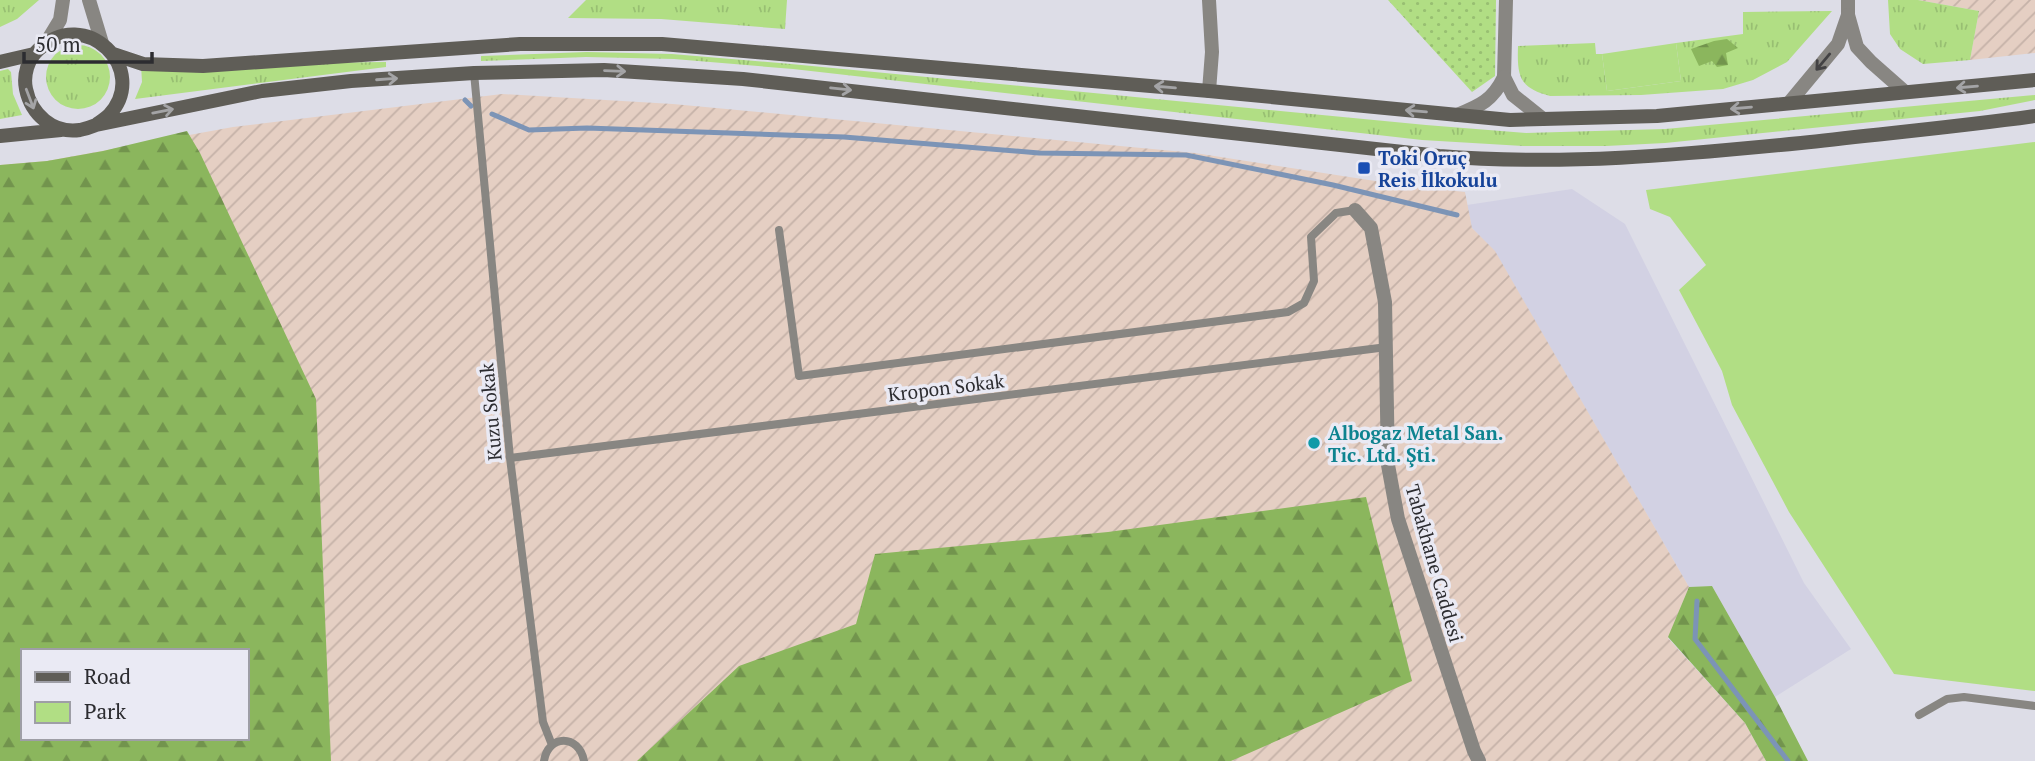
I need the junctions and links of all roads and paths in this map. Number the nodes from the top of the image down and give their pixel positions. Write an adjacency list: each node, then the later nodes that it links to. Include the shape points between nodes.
1 (63, 0): 6 (street, via 60,20)
2 (89, 0): 7 (street)
3 (1209, 0): 13 (street)
4 (1506, 0): 11 (street)
5 (1848, 8): 14 (street, via 1857,47); 15 (street, one-way to 15, via 1838,44)
6 (46, 43): 7 (main road, via 74,34 89,36); 8 (main road)
7 (108, 49): 13 (main road, one-way to 7, via 662,44 520,44 202,66 142,64); 19 (main road, via 120,69 122,85 109,115)
8 (34, 54): 9 (main road); 20 (main road, one-way to 20, via 27,68 28,100 48,124)
9 (0, 62)
10 (474, 73): 17 (main road, one-way to 17, via 604,70 731,78 1499,161 1697,154); 19 (main road, one-way to 10, via 262,91); 25 (lane, Kuzu Sokak)
11 (1504, 77): 16 (street, via 1494,95); 18 (street, via 1513,95)
12 (2035, 80): 14 (main road, one-way to 14)
13 (1209, 91): 16 (main road, one-way to 13)
14 (1905, 92): 15 (main road)
15 (1789, 103): 18 (main road, one-way to 18, via 1657,116)
16 (1457, 114): 18 (main road)
17 (2035, 116)
18 (1542, 119)
19 (96, 125): 20 (main road)
20 (63, 130): 21 (main road)
21 (0, 136)
22 (1355, 210): 23 (lane, via 1336,213 1311,237 1314,281 1304,303 1288,312 799,376); 24 (street, Tabakhane Caddesi, via 1371,228 1385,302)
23 (779, 230)
24 (1387, 347): 25 (lane, Kropon Sokak); 31 (street, Tabakhane Caddesi, via 1388,465 1398,519)
25 (510, 458): 28 (lane, Kuzu Sokak, via 543,722)
26 (2035, 706): 27 (lane, via 1964,696 1947,699)
27 (1919, 715)
28 (552, 745): 29 (lane); 30 (lane, via 570,742 581,750)
29 (544, 761)
30 (584, 761)
31 (1479, 761)

